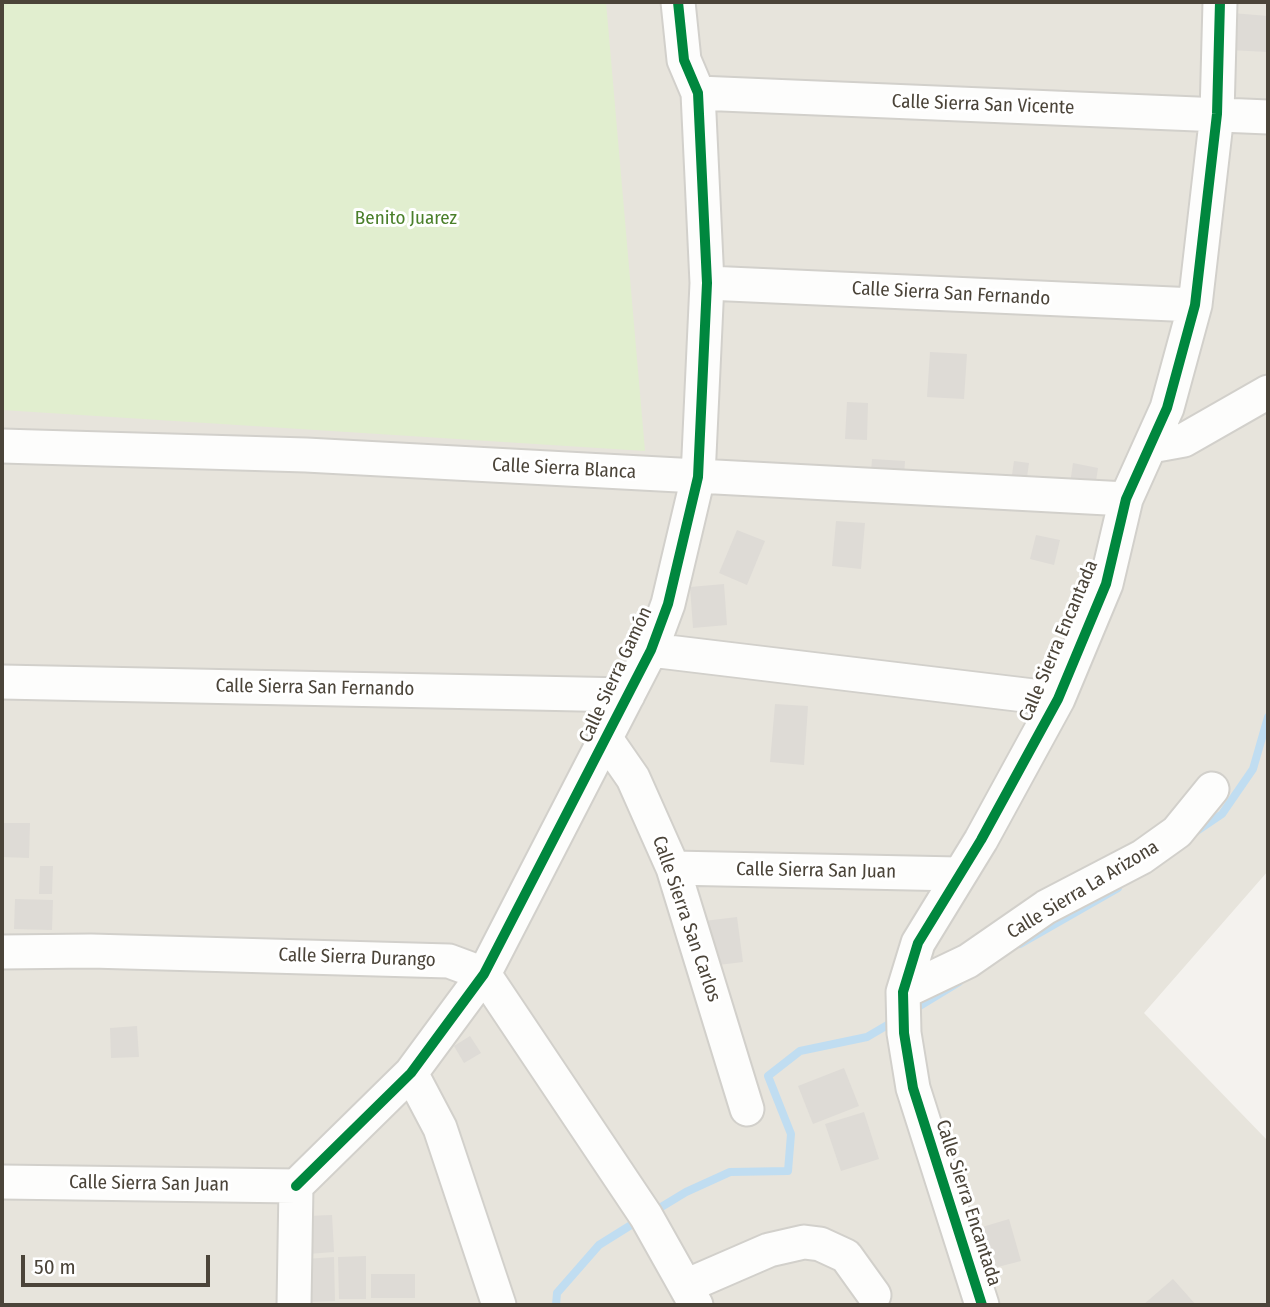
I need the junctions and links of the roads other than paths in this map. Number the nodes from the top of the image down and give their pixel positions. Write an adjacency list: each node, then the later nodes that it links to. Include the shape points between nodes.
1 (678, 2): 3 (street, Calle Sierra Gamón, via 684,60)
2 (1220, 2): 4 (street, Calle Sierra Encantada)
3 (698, 93): 4 (street, Calle Sierra San Vicente); 6 (street, Calle Sierra Gamón)
4 (1217, 114): 5 (street, Calle Sierra San Vicente); 7 (street, Calle Sierra Encantada)
5 (1268, 117)
6 (707, 282): 7 (street, Calle Sierra San Fernando); 11 (street, Calle Sierra Gamón)
7 (1195, 305): 10 (street, Calle Sierra Encantada, via 1182,361)
8 (1268, 392): 10 (street, via 1184,440)
9 (2, 446): 11 (street, Calle Sierra Blanca, via 306,455)
10 (1151, 446): 12 (street, Calle Sierra Encantada)
11 (698, 477): 12 (street, Calle Sierra Blanca); 13 (street, Calle Sierra Gamón, via 668,604)
12 (1126, 499): 16 (street, Calle Sierra Encantada, via 1106,584)
13 (651, 650): 15 (street, Calle Sierra Gamón); 16 (street)
14 (2, 682): 15 (street, Calle Sierra San Fernando)
15 (628, 695): 17 (street, Calle Sierra Gamón)
16 (1058, 699): 20 (street, Calle Sierra Encantada)
17 (606, 738): 19 (street, Calle Sierra San Carlos, via 633,778); 22 (street, Calle Sierra Gamón)
18 (1212, 789): 23 (street, Calle Sierra La Arizona, via 1177,832 1142,857 1046,907 968,961)
19 (673, 868): 20 (street, Calle Sierra San Juan); 25 (street, Calle Sierra San Carlos)
20 (958, 874): 23 (street, Calle Sierra Encantada, via 918,943)
21 (2, 952): 22 (street, Calle Sierra Durango, via 449,961)
22 (484, 974): 24 (street, Calle Sierra Gamón); 28 (street, via 646,1216)
23 (903, 992): 32 (street, Calle Sierra Encantada, via 913,1088)
24 (411, 1073): 27 (street, Calle Sierra Gamón); 31 (street, via 440,1128)
25 (747, 1109)
26 (2, 1182): 27 (street, Calle Sierra San Juan)
27 (296, 1186): 30 (street)
28 (691, 1295): 29 (street, via 769,1250 804,1242 846,1256)
29 (874, 1295)
30 (295, 1305)
31 (499, 1305)
32 (982, 1305)

